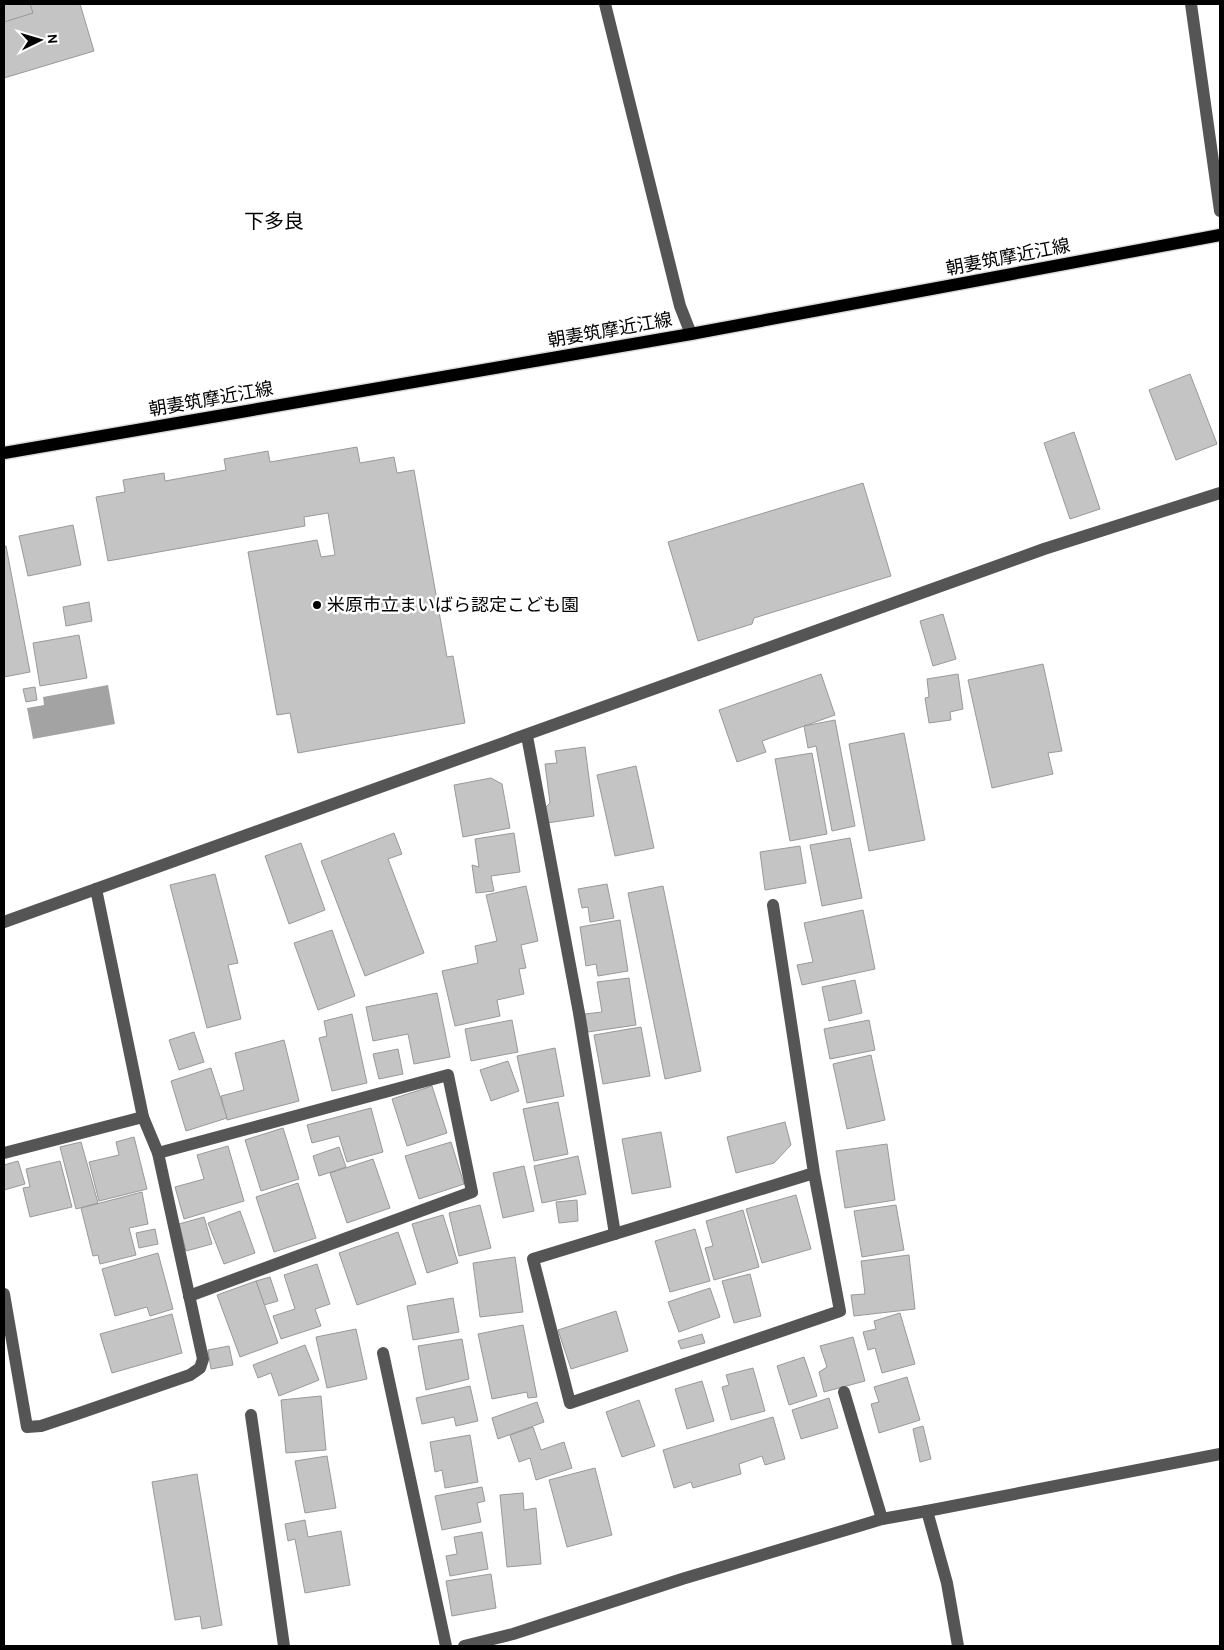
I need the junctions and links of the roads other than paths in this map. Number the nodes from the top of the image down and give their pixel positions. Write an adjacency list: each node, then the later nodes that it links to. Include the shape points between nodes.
1 (606, 4): 5 (street, via 680,306)
2 (1191, 4): 3 (street)
3 (1220, 211)
4 (1220, 235): 5 (main road, 朝妻筑摩近江線)
5 (691, 334): 6 (main road, 朝妻筑摩近江線)
6 (4, 453)
7 (1220, 493): 8 (street, via 1044,550)
8 (527, 736): 9 (street); 16 (street, via 579,1013)
9 (96, 889): 11 (street); 12 (street)
10 (773, 906): 15 (street)
11 (4, 922)
12 (143, 1117): 13 (street); 14 (street)
13 (4, 1153)
14 (158, 1153): 18 (street); 18 (street, via 448,1075 472,1192)
15 (814, 1173): 16 (street); 16 (street, via 840,1311 570,1403 533,1260)
16 (615, 1234)
17 (4, 1294): 18 (street, via 26,1427 41,1426 74,1415 190,1375 200,1368 203,1359)
18 (189, 1296)
19 (383, 1353): 27 (street)
20 (844, 1392): 24 (street)
21 (251, 1415): 26 (street)
22 (1220, 1454): 23 (street)
23 (926, 1511): 24 (street); 29 (street, via 947,1583)
24 (882, 1520): 25 (street)
25 (494, 1643): 28 (street)
26 (284, 1646)
27 (446, 1646)
28 (464, 1646)
29 (958, 1646)

